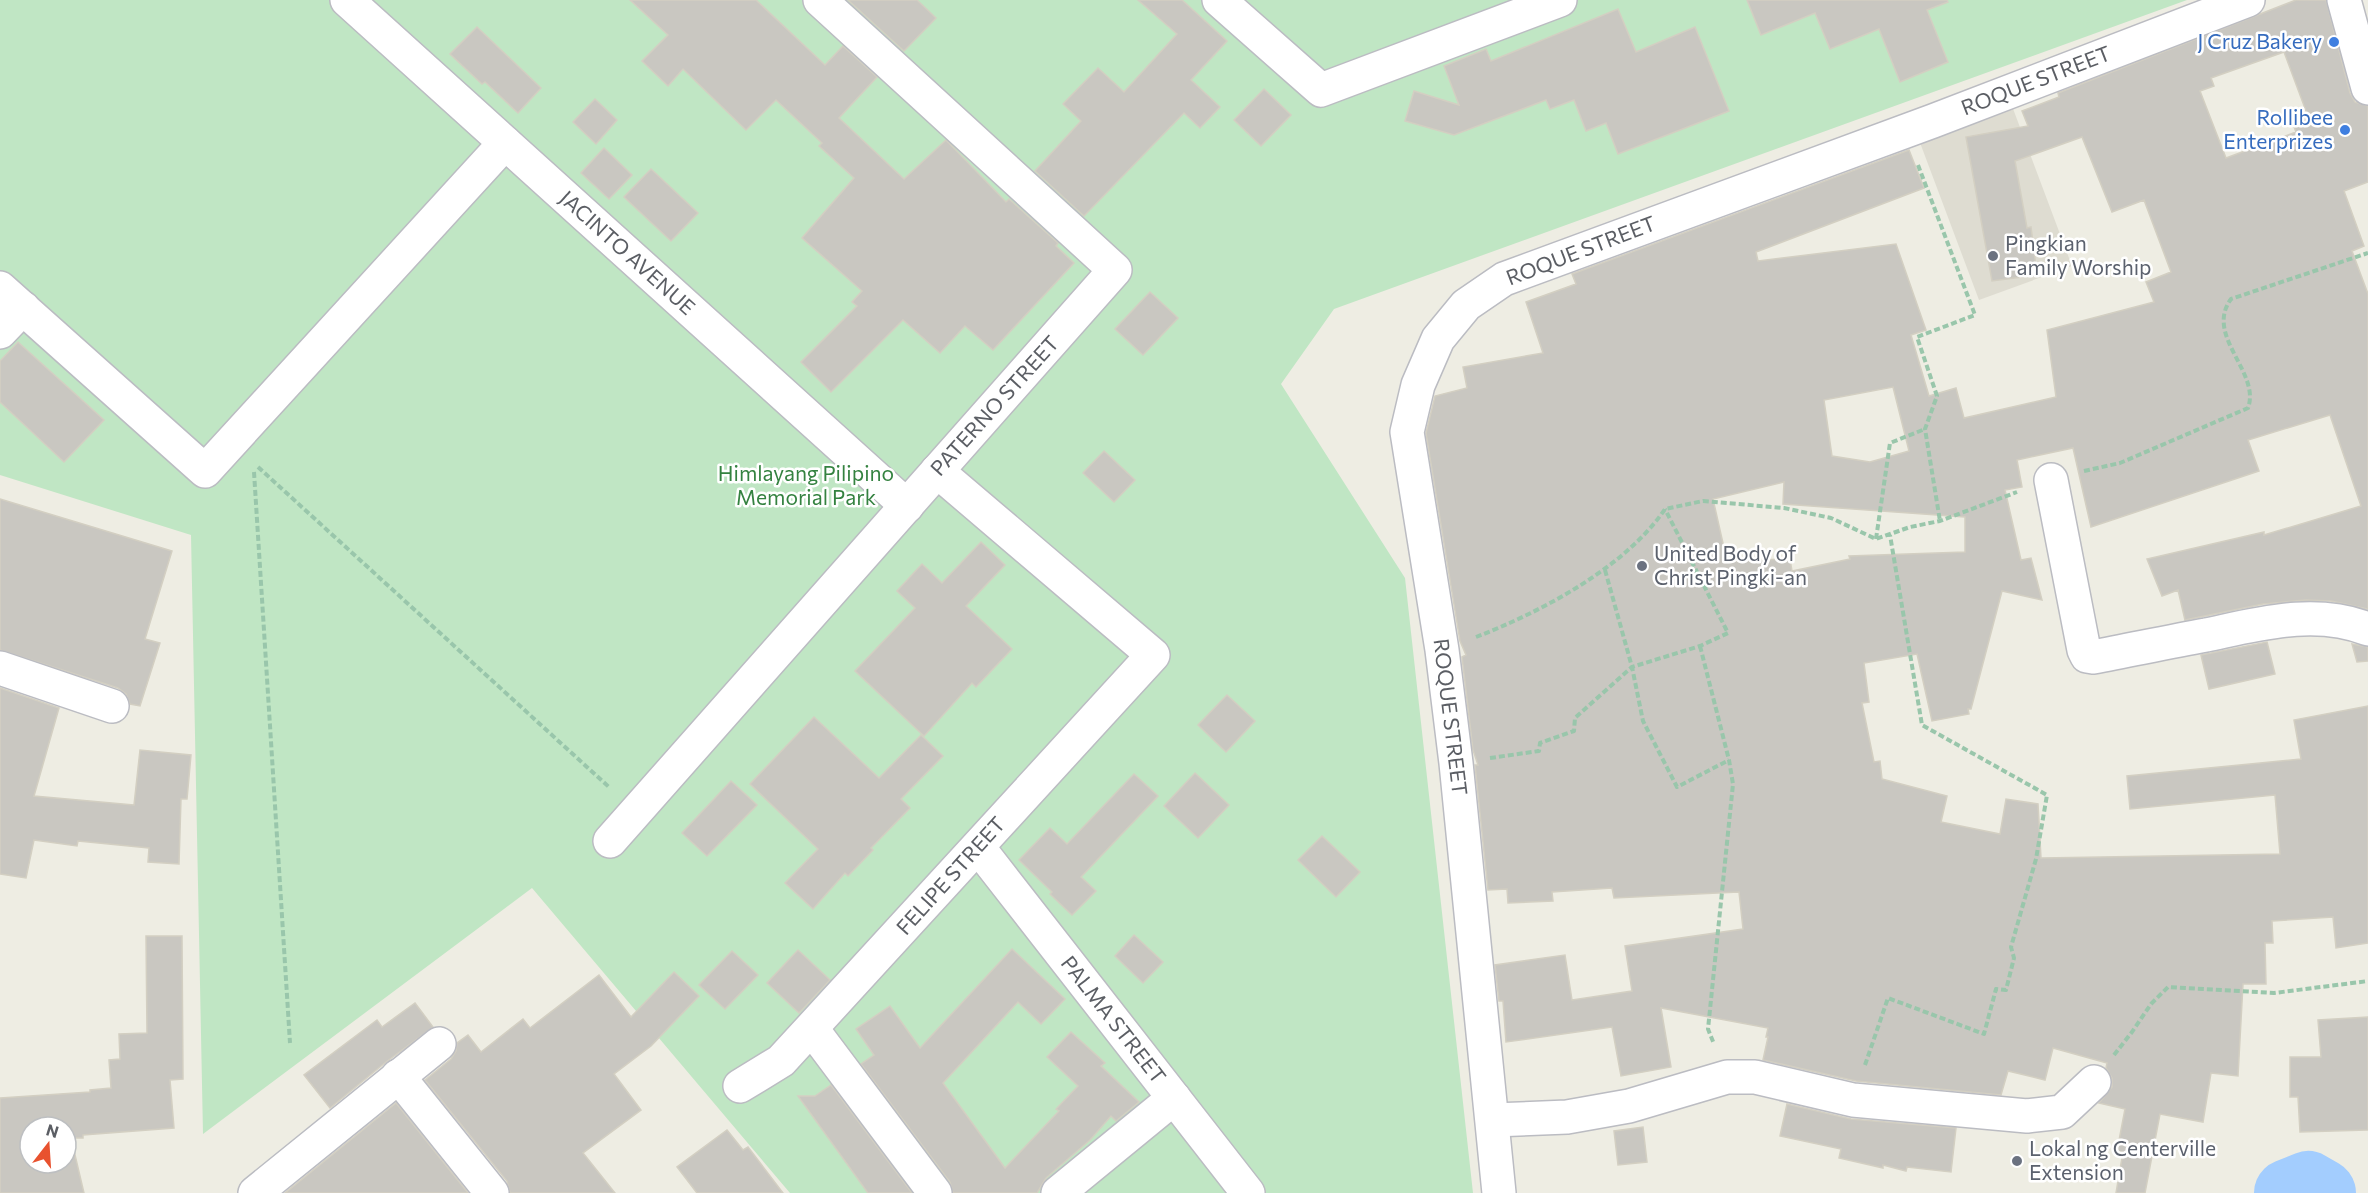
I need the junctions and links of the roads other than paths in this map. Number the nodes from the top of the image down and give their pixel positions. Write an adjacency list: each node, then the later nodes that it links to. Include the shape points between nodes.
1 (347, 0): 8 (street, JACINTO AVENUE)
2 (820, 0): 11 (street, PATERNO STREET, via 1115,270)
3 (1219, 0): 4 (street, via 1321,90)
4 (1560, 0)
5 (2248, 0): 25 (street, ROQUE STREET, via 1504,279 1466,305 1438,339 1418,385 1407,432 1442,650)
6 (2344, 0): 7 (street)
7 (2368, 88)
8 (505, 143): 9 (street, via 205,471); 13 (street, JACINTO AVENUE)
9 (12, 298): 10 (street)
10 (0, 332)
11 (937, 471): 13 (street, PATERNO STREET); 18 (street, FELIPE STREET, via 1153,655)
12 (2051, 480): 14 (street, via 2087,656 2278,620 2317,618 2350,622)
13 (907, 506): 17 (street, PATERNO STREET)
14 (2368, 629)
15 (0, 668): 16 (street)
16 (112, 706)
17 (610, 841)
18 (978, 847): 19 (street, FELIPE STREET); 24 (street, PALMA STREET)
19 (812, 1029): 23 (street, FELIPE STREET, via 781,1061); 28 (street)
20 (439, 1044): 21 (street)
21 (398, 1076): 26 (street); 27 (street)
22 (2094, 1082): 25 (street, via 2062,1112 2027,1116 1853,1100 1755,1077 1727,1077 1629,1106 1567,1117)
23 (740, 1086)
24 (1174, 1098): 29 (street); 30 (street, PALMA STREET)
25 (1493, 1120): 31 (street, ROQUE STREET)
26 (255, 1193)
27 (492, 1193)
28 (936, 1193)
29 (1059, 1193)
30 (1248, 1193)
31 (1499, 1193)

